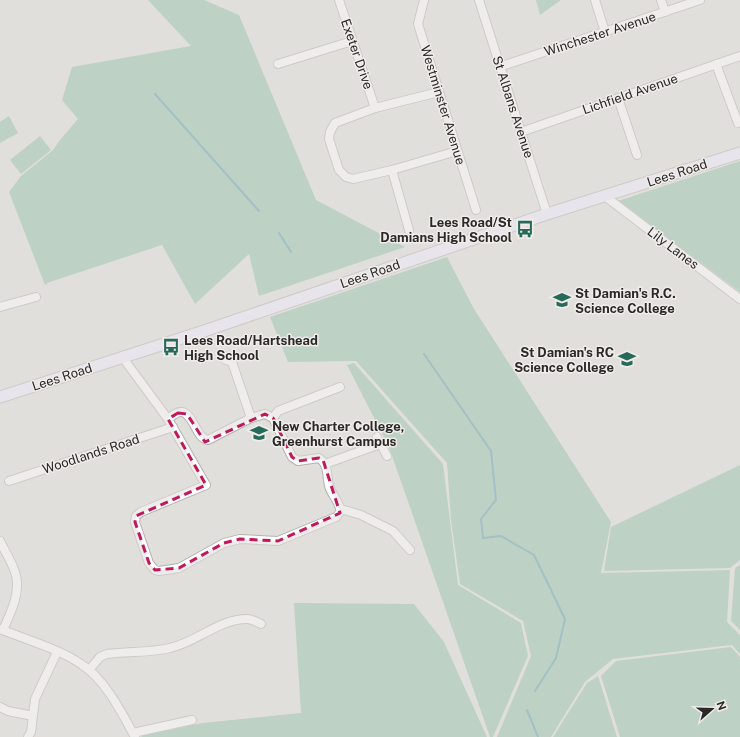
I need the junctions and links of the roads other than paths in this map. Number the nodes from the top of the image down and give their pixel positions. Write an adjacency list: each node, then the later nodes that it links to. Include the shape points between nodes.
1 (339, 0): 9 (street, Exeter Drive)
2 (424, 0): 14 (street, Westminster Avenue, via 418,24)
3 (479, 0): 13 (street, St Albans Avenue)
4 (594, 0): 8 (street)
5 (661, 0): 7 (street)
6 (700, 0): 7 (street, Winchester Avenue)
7 (665, 12): 8 (street, Winchester Avenue)
8 (605, 32): 13 (street, Winchester Avenue)
9 (352, 41): 11 (street); 16 (street, Exeter Drive)
10 (740, 56): 12 (street, Lichfield Avenue)
11 (278, 64)
12 (716, 64): 15 (street, Lichfield Avenue); 17 (street)
13 (499, 67): 18 (street, St Albans Avenue)
14 (439, 92): 16 (street); 19 (street, Westminster Avenue)
15 (618, 98): 18 (street, Lichfield Avenue); 21 (street)
16 (376, 108): 22 (street, via 335,123 329,139 340,170 346,177 353,179)
17 (738, 123)
18 (521, 132): 25 (street, St Albans Avenue)
19 (457, 151): 22 (street); 24 (street, Westminster Avenue)
20 (740, 153): 23 (main road, Lees Road)
21 (637, 155)
22 (392, 170): 26 (street)
23 (606, 197): 25 (main road, Lees Road); 28 (street, Lily Lanes)
24 (476, 210)
25 (547, 214): 30 (main road, Lees Road)
26 (409, 230)
27 (36, 297): 29 (street)
28 (740, 299)
29 (0, 307)
30 (123, 358): 33 (main road, Lees Road); 36 (street)
31 (226, 360): 34 (street, via 232,362)
32 (340, 387): 35 (street, via 278,411)
33 (0, 397)
34 (251, 418): 35 (street, via 265,414); 36 (street, via 206,440 187,414 178,413)
35 (273, 418): 39 (street, via 292,457 298,461 319,458 324,460)
36 (168, 419): 37 (street)
37 (173, 427): 40 (street, Woodlands Road); 41 (street, via 206,485 136,516 135,522 149,563 155,570 179,568 224,543 240,539 278,541 336,517)
38 (387, 456): 39 (street, via 379,440)
39 (325, 464): 41 (street, via 330,489)
40 (9, 481)
41 (341, 509): 43 (street, via 361,515 393,531)
42 (0, 542): 45 (street, via 18,584 16,598)
43 (410, 550)
44 (261, 624): 47 (street, via 247,619 230,622 169,649 107,654 100,657)
45 (2, 629): 46 (street)
46 (57, 652): 47 (street); 49 (street, via 35,699)
47 (89, 670): 51 (street, via 103,684)
48 (0, 707): 49 (street)
49 (33, 716): 52 (street)
50 (192, 720): 51 (street)
51 (134, 735)
52 (28, 737)

